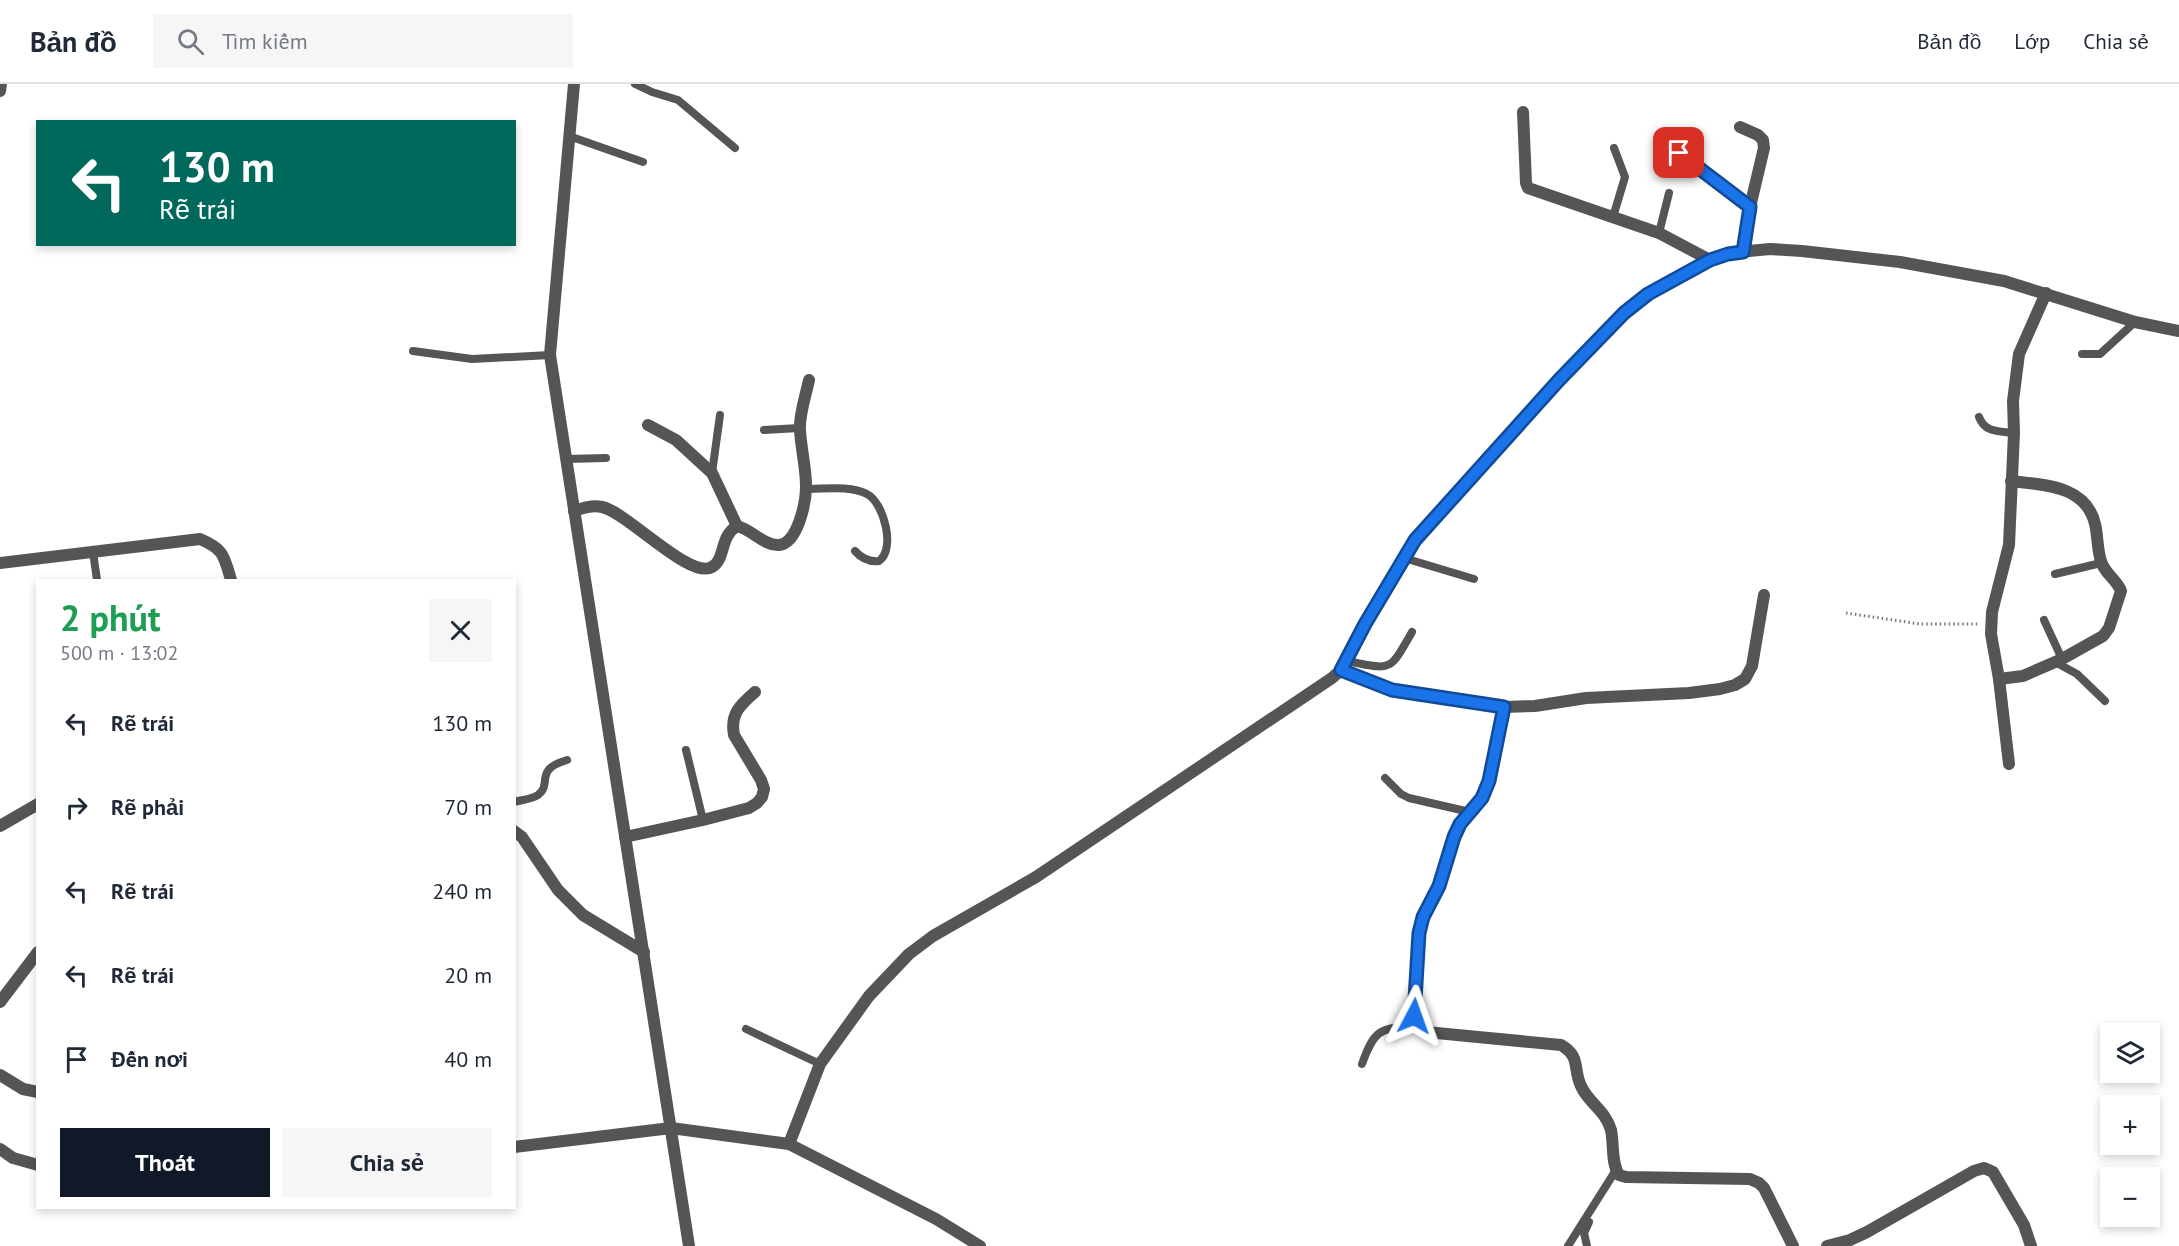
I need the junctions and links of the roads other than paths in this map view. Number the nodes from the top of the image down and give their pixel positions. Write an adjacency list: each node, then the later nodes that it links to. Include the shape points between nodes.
1 (1, 84): 4 (street)
2 (574, 84): 7 (street)
3 (635, 84): 8 (lane, via 678,100)
4 (0, 91)
5 (1523, 112): 14 (street, via 1528,188)
6 (1740, 127): 13 (street, via 1758,135 1764,148)
7 (569, 136): 11 (lane); 23 (street)
8 (735, 148)
9 (1614, 148): 14 (lane, via 1625,177)
10 (1679, 153): 13 (lane)
11 (643, 162)
12 (1669, 192): 15 (lane)
13 (1750, 207): 16 (street)
14 (1613, 217): 15 (street)
15 (1659, 233): 17 (street)
16 (1743, 252): 17 (street); 18 (street, via 1802,251 1900,262 2004,281)
17 (1710, 260): 40 (street, via 1648,294 1624,313 1460,489)
18 (2046, 293): 19 (street); 30 (street, via 2019,354 2013,401)
19 (2135, 322): 20 (street); 22 (lane, via 2100,354)
20 (2179, 331)
21 (413, 351): 23 (lane, via 472,359)
22 (2082, 354)
23 (550, 355): 32 (street)
24 (808, 380): 28 (street)
25 (720, 415): 33 (lane)
26 (1979, 417): 30 (lane, via 1989,429)
27 (648, 425): 33 (street, via 676,440)
28 (799, 428): 29 (lane); 35 (street)
29 (764, 430)
30 (2014, 433): 34 (street)
31 (606, 458): 32 (lane)
32 (566, 459): 36 (street)
33 (712, 473): 37 (street)
34 (2011, 481): 42 (street, via 2059,487 2075,495 2095,523); 52 (street, via 2009,545 1991,624)
35 (806, 489): 37 (street, via 797,531 789,542 777,546); 38 (lane, via 842,488 867,494 876,502 888,536 886,553 879,561 872,561)
36 (574, 511): 37 (street, via 604,507 700,570 717,563 729,531); 66 (street)
37 (737, 526)
38 (855, 551)
39 (93, 552): 41 (street); 44 (lane); 45 (street, via 200,539 217,546)
40 (1404, 558): 46 (lane); 51 (street)
41 (0, 563)
42 (2101, 563): 43 (lane); 50 (street, via 2121,591 2109,628 2103,636)
43 (2055, 574)
44 (97, 579)
45 (231, 579)
46 (1474, 579)
47 (1764, 595): 55 (street, via 1752,666 1745,679 1735,685 1689,693)
48 (2044, 620): 50 (lane)
49 (1412, 633): 51 (lane, via 1389,666)
50 (2059, 661): 52 (street, via 2023,676); 54 (lane)
51 (1343, 666): 55 (street, via 1392,690); 72 (street, via 1332,678 1036,877 909,954 870,996)
52 (1999, 679): 58 (street)
53 (755, 692): 63 (street, via 739,706 732,727 761,780 762,797 749,808)
54 (2105, 701)
55 (1504, 707): 62 (street, via 1489,781)
56 (686, 750): 63 (lane)
57 (567, 760): 60 (lane, via 548,768 539,794)
58 (2009, 764)
59 (1385, 778): 62 (lane, via 1409,798)
60 (516, 801)
61 (36, 805): 64 (street)
62 (1470, 812): 70 (street, via 1454,837 1419,933 1414,1016)
63 (703, 820): 66 (street)
64 (0, 826)
65 (516, 832): 67 (street, via 558,890 583,915)
66 (624, 837): 67 (street)
67 (644, 952): 76 (street)
68 (36, 955): 69 (street)
69 (0, 1002)
70 (1418, 1025): 73 (lane, via 1387,1028 1379,1033 1369,1043); 81 (street, via 1426,1032 1561,1045 1570,1051 1583,1091 1603,1112 1611,1130)
71 (746, 1029): 72 (lane)
72 (820, 1064): 77 (street)
73 (1362, 1064)
74 (0, 1075): 75 (street, via 23,1089)
75 (36, 1092)
76 (671, 1128): 77 (street); 78 (street); 82 (street)
77 (789, 1144): 83 (street)
78 (516, 1147)
79 (0, 1149): 80 (street, via 13,1158)
80 (36, 1164)
81 (1618, 1173): 84 (lane); 85 (lane, via 1586,1227); 86 (street, via 1626,1177 1750,1179 1764,1188)
82 (689, 1246)
83 (980, 1246)
84 (1568, 1246)
85 (1587, 1246)
86 (1792, 1246)
87 (1827, 1246): 88 (street, via 1867,1232 1984,1168 1993,1172)
88 (2031, 1246)

